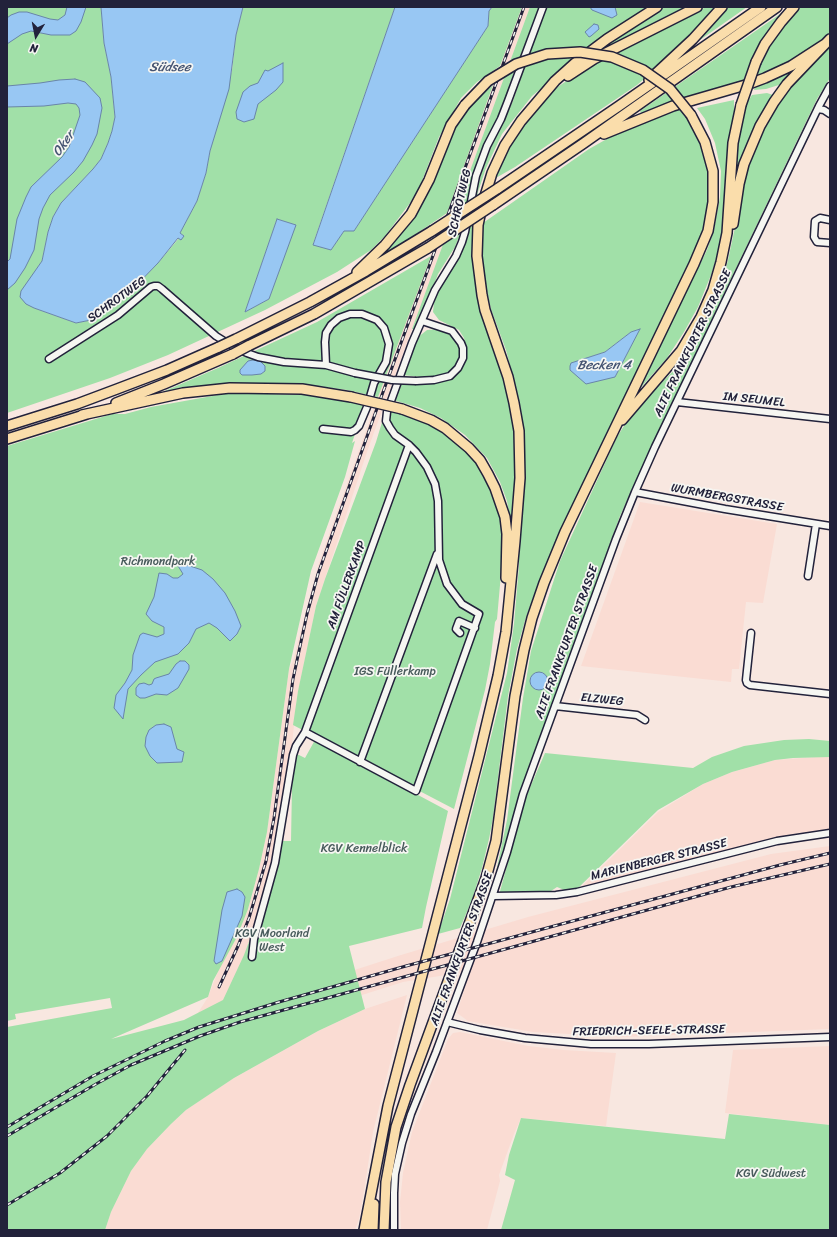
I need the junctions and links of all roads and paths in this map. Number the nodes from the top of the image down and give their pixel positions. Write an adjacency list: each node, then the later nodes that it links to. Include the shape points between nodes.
1 (543, 7): 19 (street, SCHROTWEG, via 508,101 487,146 475,182 462,242 435,290)
2 (657, 7): 10 (highway, via 575,63)
3 (697, 7): 10 (highway, via 589,62)
4 (722, 7): 11 (highway, via 693,39)
5 (761, 7): 11 (highway)
6 (777, 7): 14 (highway)
7 (794, 7): 17 (highway, bridge, via 765,44 741,105 730,165)
8 (827, 41): 14 (highway, via 791,66 765,78 652,114); 17 (highway, via 787,84 760,126 744,164 731,237)
9 (830, 86): 12 (street, ALTE FRANKFURTER STRASSE)
10 (544, 95): 38 (highway, via 521,121 505,145 487,187 478,225 477,256 482,295 512,390 519,431 520,462 515,541 506,632)
11 (619, 106): 18 (highway, bridge, via 432,231)
12 (818, 109): 13 (street); 22 (street, ALTE FRANKFURTER STRASSE)
13 (830, 114)
14 (584, 143): 23 (highway, bridge, via 428,248 314,314 233,354)
15 (830, 220): 16 (street, via 820,218 815,221 814,237 816,242)
16 (830, 243)
17 (724, 247): 29 (highway, via 713,290 695,329 673,361 630,410)
18 (346, 282): 25 (highway, bridge, via 236,339 167,370 77,404); 29 (highway, bridge, via 386,245 410,214 429,180 451,125 465,104 488,81 516,64 547,54 580,52 612,57 643,70 670,89 691,115 705,142 713,172 714,202 704,241 694,264)
19 (422, 321): 21 (street, SCHROTWEG, bridge, via 452,331 461,343 463,358 450,376 434,380 392,380); 28 (street, via 387,412 386,421 395,435)
20 (49, 359): 21 (street, SCHROTWEG, via 118,315 151,287 158,286 216,336 232,346 258,357)
21 (326, 365): 26 (street, via 326,333 339,318 350,314 362,314 377,320 384,328 388,344 386,362 374,383 359,426 351,432)
22 (677, 402): 24 (street, IM SEUMEL); 30 (street, ALTE FRANKFURTER STRASSE)
23 (82, 416): 27 (highway); 38 (highway, bridge, via 183,393 230,388 302,389 351,396 402,409 445,428 480,460 495,488 505,517 505,607)
24 (830, 419)
25 (7, 426)
26 (323, 429)
27 (7, 439)
28 (409, 445): 33 (street, via 427,468 437,492); 42 (street, AM FÜLLERKAMP)
29 (606, 445): 52 (highway, via 565,532 532,618 515,696 496,841 486,878 396,1127 386,1182)
30 (635, 492): 31 (street, WURMBERGSTRASSE); 40 (street, ALTE FRANKFURTER STRASSE)
31 (816, 524): 32 (street, WURMBERGSTRASSE); 34 (street)
32 (830, 526)
33 (438, 552): 35 (street, via 441,569 452,592 462,604 479,614); 43 (street)
34 (808, 576)
35 (475, 628): 37 (street, via 459,621 456,629); 43 (street, via 416,791)
36 (751, 633): 39 (street, via 747,683)
37 (460, 634)
38 (500, 662): 49 (highway)
39 (830, 694)
40 (555, 706): 41 (street, ELZWEG, via 637,715); 45 (street, ALTE FRANKFURTER STRASSE, via 523,794)
41 (645, 720)
42 (305, 732): 43 (street); 46 (street, AM FÜLLERKAMP, via 293,755 274,863 254,939)
43 (360, 762)
44 (830, 832): 45 (street, MARIENBERGER STRASSE, via 777,841 577,892)
45 (493, 896): 47 (street, ALTE FRANKFURTER STRASSE)
46 (252, 957)
47 (447, 1022): 48 (street, FRIEDRICH-SEELE-STRASSE, via 519,1037 591,1044); 53 (street, ALTE FRANKFURTER STRASSE, via 402,1143 394,1188)
48 (830, 1037)
49 (381, 1140): 50 (highway); 51 (highway)
50 (364, 1230)
51 (373, 1230)
52 (384, 1230)
53 (394, 1230)

